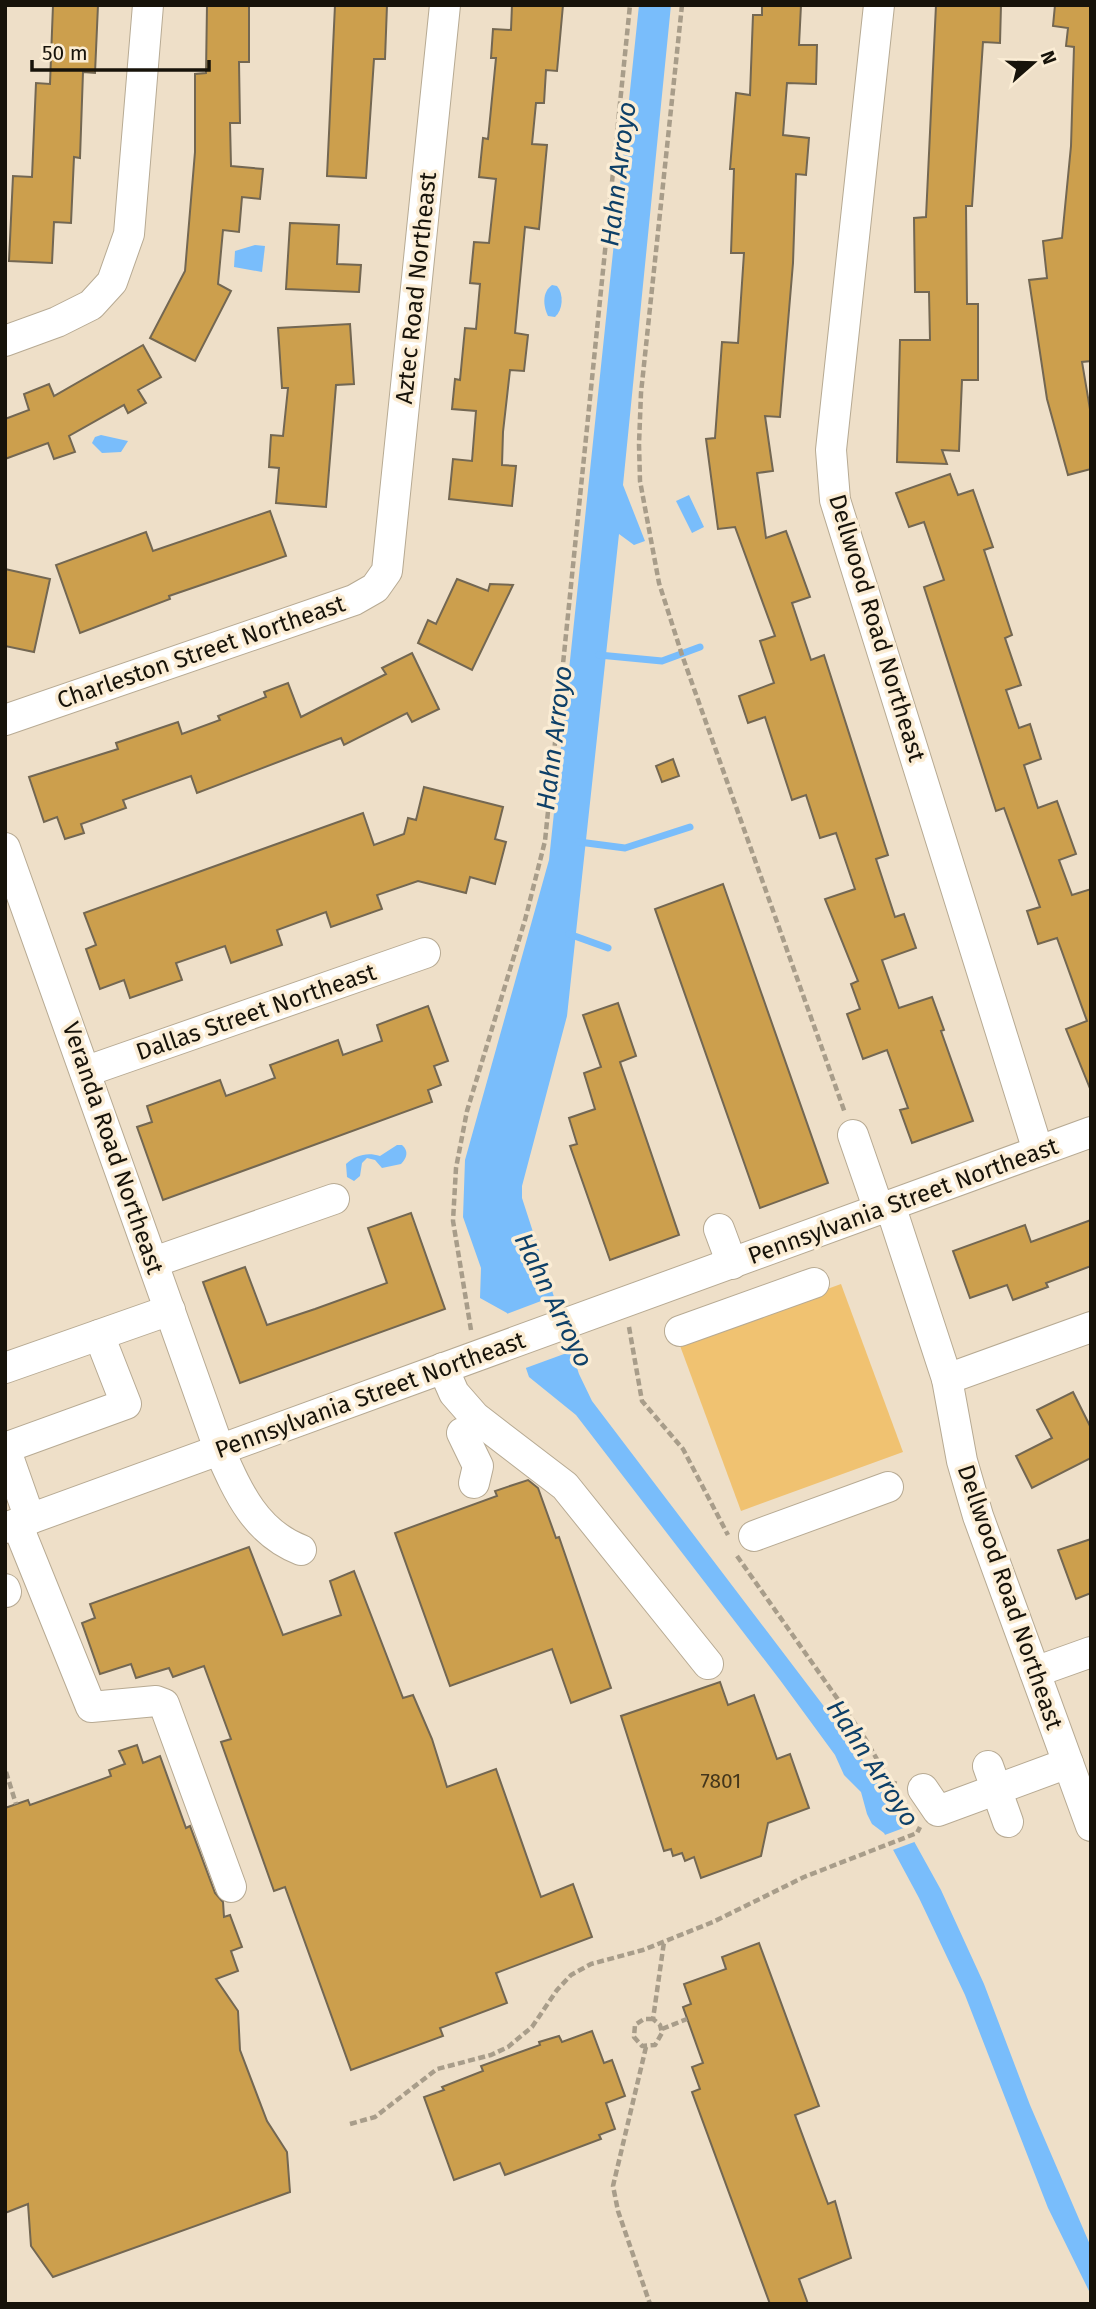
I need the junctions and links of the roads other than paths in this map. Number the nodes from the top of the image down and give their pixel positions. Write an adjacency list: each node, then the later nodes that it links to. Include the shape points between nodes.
1 (148, 5): 4 (street, via 130,234 112,282 90,305)
2 (445, 5): 5 (street, Aztec Road Northeast)
3 (878, 5): 12 (street, Dellwood Road Northeast, via 831,450 835,500)
4 (5, 341)
5 (387, 571): 6 (street, Charleston Street Northeast, via 375,588 354,600)
6 (5, 720)
7 (5, 848): 9 (street, Veranda Road Northeast)
8 (425, 953): 9 (street, Dallas Street Northeast)
9 (87, 1071): 16 (street, Veranda Road Northeast)
10 (1091, 1132): 12 (street, Pennsylvania Street Northeast)
11 (853, 1135): 14 (street)
12 (1038, 1151): 14 (street, Pennsylvania Street Northeast)
13 (334, 1199): 16 (street)
14 (885, 1207): 17 (street, Pennsylvania Street Northeast); 25 (street, Dellwood Road Northeast)
15 (719, 1229): 17 (street)
16 (153, 1262): 19 (street, Veranda Road Northeast)
17 (732, 1264): 24 (street, Pennsylvania Street Northeast)
18 (814, 1283): 21 (street)
19 (170, 1310): 22 (street); 28 (street, Veranda Road Northeast)
20 (1091, 1327): 25 (street)
21 (680, 1332)
22 (99, 1335): 23 (street); 27 (street, via 126,1404)
23 (5, 1368)
24 (443, 1368): 28 (street, Pennsylvania Street Northeast); 35 (street, via 454,1393 475,1417 565,1486)
25 (947, 1379): 36 (street, Dellwood Road Northeast, via 978,1516)
26 (462, 1433): 29 (street, via 478,1466)
27 (5, 1448): 31 (street)
28 (219, 1449): 31 (street, Pennsylvania Street Northeast); 33 (street, Veranda Road Northeast, via 258,1521 281,1542)
29 (474, 1483)
30 (888, 1488): 32 (street)
31 (17, 1524): 42 (street, via 90,1707 164,1704)
32 (754, 1536)
33 (301, 1550)
34 (1091, 1652): 36 (street)
35 (708, 1664)
36 (1035, 1672): 37 (street, Dellwood Road Northeast)
37 (1068, 1763): 38 (street); 41 (street, Dellwood Road Northeast)
38 (992, 1778): 39 (street, via 938,1811); 40 (street)
39 (914, 1787)
40 (1008, 1822)
41 (1091, 1826)
42 (232, 1887)

